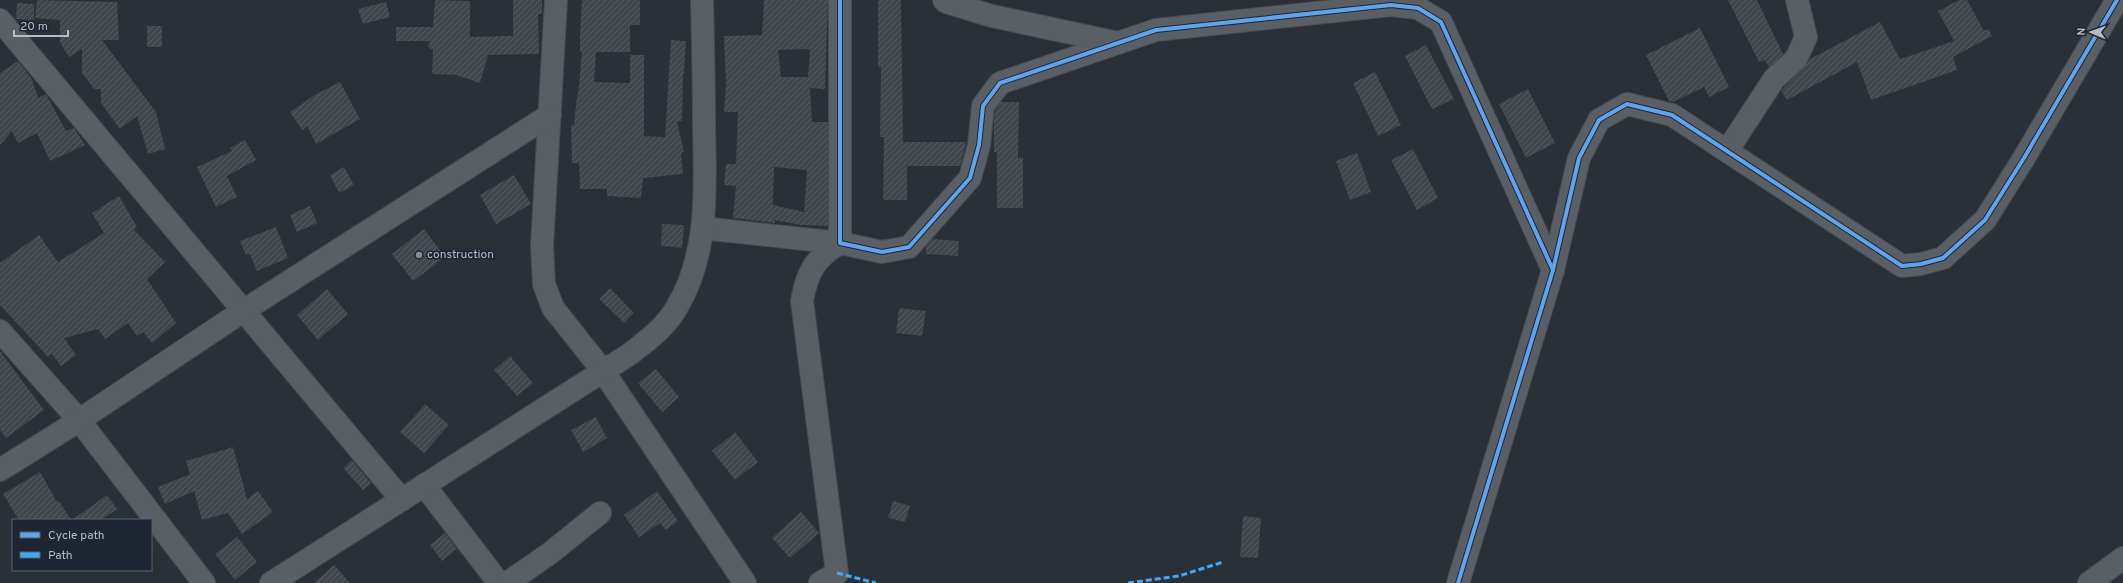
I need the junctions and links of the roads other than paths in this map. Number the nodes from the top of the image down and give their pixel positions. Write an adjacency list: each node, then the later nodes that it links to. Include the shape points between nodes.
1 (556, 0): 9 (street)
2 (702, 0): 11 (street, via 705,189)
3 (840, 0): 12 (street)
4 (944, 0): 8 (street, via 992,16)
5 (1797, 0): 10 (street, via 1806,37 1796,59 1774,79)
6 (2117, 0): 10 (street, via 1985,220 1943,258 1902,266)
7 (0, 20): 14 (street)
8 (1118, 43): 12 (street, via 1000,83 983,106 979,145 970,178 909,247 882,252); 13 (street, via 1156,30 1179,26 1391,5 1418,8 1441,22)
9 (550, 115): 14 (street); 16 (street, via 542,246 544,284 553,308)
10 (1727, 151): 13 (street, via 1672,115 1657,111 1627,104 1599,120 1579,158)
11 (702, 228): 12 (street); 16 (street, via 701,244 693,274 677,308 657,334)
12 (840, 243): 28 (street, via 824,252 806,279 802,301 837,573)
13 (1553, 270): 29 (street)
14 (243, 311): 17 (street); 20 (street)
15 (0, 331): 17 (street)
16 (603, 371): 19 (street); 27 (street)
17 (79, 420): 18 (street); 23 (street)
18 (0, 470)
19 (424, 485): 20 (street); 25 (street)
20 (402, 500): 24 (street)
21 (600, 513): 26 (street, via 549,554)
22 (2123, 558): 30 (street)
23 (204, 583)
24 (271, 583)
25 (499, 583)
26 (507, 583)
27 (745, 583)
28 (820, 583)
29 (1458, 583)
30 (2088, 583)

